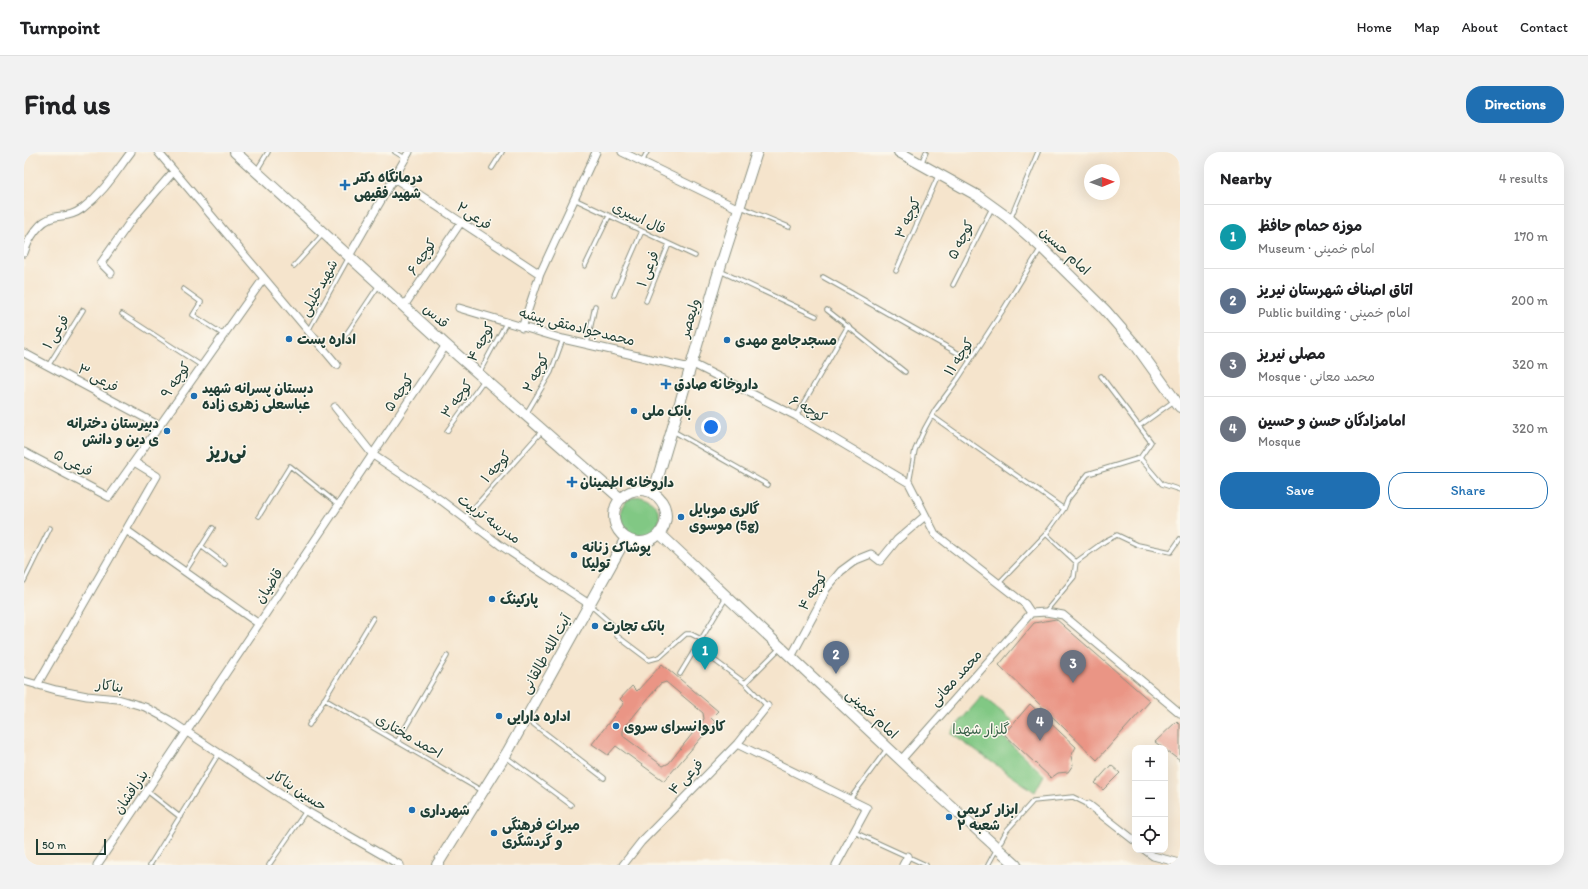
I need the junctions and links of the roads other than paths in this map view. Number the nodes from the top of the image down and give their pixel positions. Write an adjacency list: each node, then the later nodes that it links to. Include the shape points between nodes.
1 (131, 152): 33 (street, via 108,186 83,208 70,216 53,218 39,226)
2 (158, 152): 18 (street)
3 (235, 152): 19 (main road, قدس)
4 (268, 152): 19 (lane)
5 (395, 152): 14 (lane)
6 (502, 152): 17 (lane)
7 (596, 152): 22 (street)
8 (622, 152): 15 (street)
9 (647, 152): 15 (lane)
10 (757, 152): 24 (main road, ولیعصر)
11 (899, 152): 16 (main road, امام حسین)
12 (926, 152): 16 (lane)
13 (1038, 152): 26 (lane)
14 (407, 155): 21 (street)
15 (642, 162): 24 (street)
16 (921, 165): 20 (main road, امام حسین)
17 (492, 168)
18 (174, 171): 40 (street, via 130,222 101,263); 43 (street)
19 (256, 172): 30 (main road, قدس)
20 (939, 175): 23 (main road, امام حسین); 39 (lane, کوچه ۳)
21 (394, 178): 27 (street, فرعی۲); 34 (street)
22 (574, 200): 25 (lane, فال اسیری); 41 (street)
23 (992, 207): 26 (main road, امام حسین); 45 (lane, کوچه ۵)
24 (739, 208): 28 (lane); 38 (main road, ولیعصر)
25 (608, 216): 29 (lane, فال اسیری); 37 (lane)
26 (1010, 220): 32 (main road, امام حسین)
27 (461, 222): 41 (street, فرعی۲); 49 (street, کوچه ۶)
28 (789, 227)
29 (642, 231): 31 (lane, فال اسیری); 47 (lane)
30 (324, 233): 34 (main road, قدس); 36 (lane)
31 (669, 244): 35 (lane, فال اسیری); 48 (lane, فرعی ۱)
32 (1041, 247): 66 (lane, کوچه ۱۱); 74 (main road, امام حسین, via 1105,310 1137,347)
33 (24, 253)
34 (349, 256): 44 (main road, قدس); 59 (lane, شهیدخلیلی)
35 (696, 256)
36 (294, 266)
37 (585, 266)
38 (719, 271): 55 (lane); 68 (main road, ولیعصر)
39 (896, 271)
40 (111, 272)
41 (540, 274): 58 (street)
42 (823, 276): 66 (lane)
43 (264, 278): 59 (street); 60 (street, کوچه ۹)
44 (380, 284): 49 (main road, قدس); 61 (lane)
45 (953, 285)
46 (183, 289): 60 (lane, via 201,302 194,315)
47 (614, 295)
48 (646, 302)
49 (404, 306): 64 (main road, قدس)
50 (595, 306): 63 (lane)
51 (459, 308): 56 (street, محمدجوادمتقی پیشه)
52 (83, 310): 69 (lane, فرعی ۱)
53 (827, 310): 57 (lane)
54 (122, 314): 70 (lane)
55 (816, 316)
56 (506, 323): 58 (street, محمدجوادمتقی پیشه); 72 (lane, کوچه ۴)
57 (848, 326): 71 (lane); 77 (lane)
58 (522, 328): 62 (street, محمدجوادمتقی پیشه)
59 (308, 331): 67 (street)
60 (224, 335): 70 (street, کوچه ۹)
61 (345, 336)
62 (563, 340): 63 (street, محمدجوادمتقی پیشه); 76 (lane, کوچه ۲, via 551,372)
63 (587, 344): 68 (street, محمدجوادمتقی پیشه)
64 (446, 345): 72 (main road, قدس); 85 (street, کوچه ۵)
65 (24, 353): 69 (street, فرعی ۳)
66 (970, 360): 78 (lane, کوچه ۱۱)
67 (337, 365)
68 (691, 365): 77 (street, ۶ کوچه); 81 (main road, ولیعصر)
69 (48, 366): 79 (street, فرعی ۳)
70 (202, 366): 79 (street, کوچه ۹)
71 (905, 372)
72 (482, 376): 76 (main road, قدس); 83 (lane, کوچه ۳)
73 (1101, 376): 80 (lane)
74 (1178, 404): 80 (lane)
75 (335, 407): 85 (street, مدرسه تربیت)
76 (526, 415): 82 (main road, قدس)
77 (796, 416): 88 (street, ۶ کوچه)
78 (932, 416): 88 (lane, کوچه ۱۱, via 915,450); 95 (lane)
79 (160, 426): 87 (street, کوچه ۹)
80 (1139, 426): 86 (lane, via 1151,442)
81 (671, 429): 89 (lane); 91 (main road, ولیعصر)
82 (543, 430): 93 (main road, قدس); 98 (lane, کوچه ۱)
83 (447, 431)
84 (24, 452): 92 (street, فرعی ۵)
85 (373, 455): 94 (street, قاضیان); 98 (street, مدرسه تربیت, via 442,501)
86 (1140, 458): 90 (lane, via 1162,484); 95 (lane, via 1088,474 1068,499)
87 (134, 462): 92 (street, کوچه ۹); 101 (street, via 157,476)
88 (909, 483): 97 (street)
89 (768, 485)
90 (1180, 490)
91 (653, 494): 93 (main road, via 636,490); 102 (main road, via 665,512 663,527)
92 (110, 497)
93 (621, 498): 104 (main road, via 616,505 614,520 616,527)
94 (338, 505): 96 (lane, via 290,466); 117 (street, قاضیان)
95 (1064, 509): 103 (lane)
96 (259, 516)
97 (925, 516): 111 (street, via 935,534); 122 (street, کوچه ۴, via 897,540 880,560 871,554 856,560 841,571 826,588)
98 (464, 519): 113 (street, مدرسه تربیت)
99 (50, 528): 110 (lane)
100 (213, 528): 106 (lane)
101 (126, 530): 109 (street); 126 (street)
102 (659, 533): 104 (main road, via 644,541); 112 (main road, امام خمینی)
103 (1046, 534): 107 (lane); 111 (lane)
104 (626, 538): 113 (main road, آیت الله طالقانی)
105 (1180, 539): 107 (lane, via 1171,552 1138,544 1117,535)
106 (201, 546): 108 (lane); 109 (lane)
107 (1076, 562): 114 (lane, via 1074,577)
108 (225, 564)
109 (185, 572): 117 (street)
110 (24, 581)
111 (998, 584): 115 (street, via 1025,604)
112 (727, 597): 118 (lane); 119 (main road, امام خمینی)
113 (589, 604): 118 (lane, via 615,627 617,636 649,660 660,657 686,634); 130 (main road, آیت الله طالقانی)
114 (1046, 612): 115 (street); 129 (street, via 1063,615)
115 (1031, 613): 138 (street, محمد معانی)
116 (373, 618): 127 (lane)
117 (259, 624): 132 (street, قاضیان)
118 (701, 639): 123 (lane)
119 (781, 647): 122 (main road, امام خمینی); 125 (lane)
120 (706, 654): 125 (lane)
121 (447, 656): 133 (lane)
122 (791, 657): 135 (main road, امام خمینی)
123 (680, 674)
124 (24, 681): 126 (street, بناکار)
125 (745, 683): 128 (lane)
126 (37, 684): 132 (street, بناکار, via 87,696 118,699 145,707)
127 (324, 699): 131 (lane); 133 (lane, احمد مختاری)
128 (767, 706): 134 (street, فرعی ۴)
129 (1180, 713)
130 (526, 718): 137 (main road, آیت الله طالقانی); 139 (lane)
131 (309, 725)
132 (186, 733): 136 (street, حسین بناکار); 140 (street, بذرافشان)
133 (397, 742): 141 (lane, احمد مختاری)
134 (737, 744): 142 (street); 158 (street, فرعی ۴, via 640,842)
135 (888, 748): 138 (main road, امام خمینی); 142 (lane)
136 (219, 753): 145 (street, حسین بناکار); 146 (lane)
137 (505, 757): 141 (main road, آیت الله طالقانی); 143 (lane)
138 (901, 760): 149 (main road, امام خمینی)
139 (604, 778)
140 (147, 791): 146 (lane); 153 (street, بذرافشان)
141 (483, 791): 157 (main road, آیت الله طالقانی)
142 (850, 799): 147 (street, via 867,808)
143 (571, 805)
144 (1089, 805): 148 (street); 149 (lane, via 1073,797 1033,801 1007,830)
145 (306, 812): 155 (lane); 156 (street, حسین بناکار)
146 (180, 817): 154 (lane)
147 (854, 832): 151 (lane); 159 (street)
148 (1132, 839)
149 (998, 848): 162 (lane); 163 (main road, امام خمینی)
150 (1149, 853): 152 (street)
151 (908, 856): 160 (street); 161 (lane)
152 (1180, 863)
153 (97, 865)
154 (150, 865)
155 (269, 865)
156 (400, 865)
157 (437, 865)
158 (623, 865)
159 (836, 865)
160 (903, 865)
161 (926, 865)
162 (988, 865)
163 (1016, 865)

